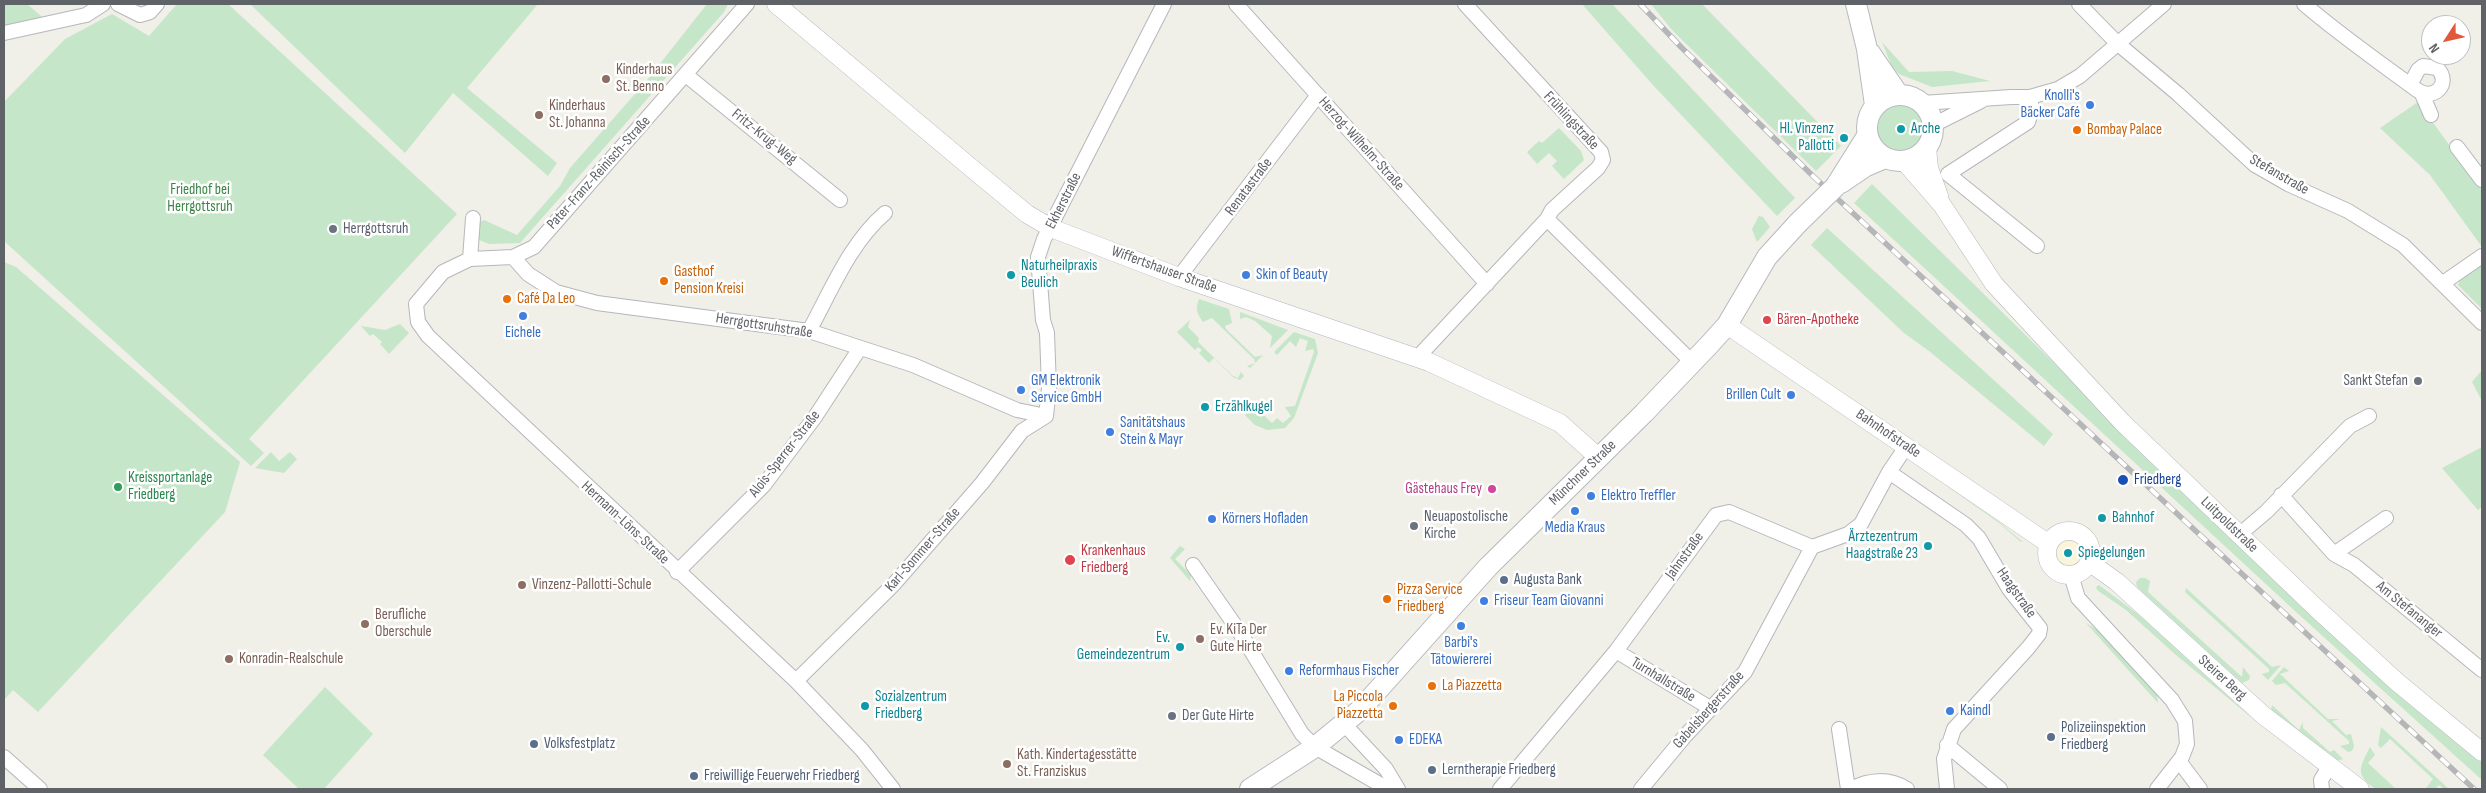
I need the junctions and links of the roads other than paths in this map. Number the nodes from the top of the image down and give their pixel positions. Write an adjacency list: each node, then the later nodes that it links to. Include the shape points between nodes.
1 (102, 4): 13 (street, via 86,15)
2 (118, 4): 3 (street, via 140,15 150,12)
3 (157, 4)
4 (747, 4): 16 (street, Pater-Franz-Reinisch-Straße)
5 (776, 4): 38 (street, Wiffertshauser Straße, via 1027,214)
6 (1164, 4): 38 (street, Ekherstraße)
7 (1236, 4): 20 (street, Herzog-Wilhelm-Straße)
8 (1465, 4): 37 (street, Frühlingstraße, via 1601,152 1603,160 1598,168)
9 (1856, 4): 15 (main road)
10 (2079, 4): 14 (street, Stefanstraße)
11 (2164, 4): 14 (street)
12 (2304, 4): 17 (street)
13 (4, 33)
14 (2117, 43): 21 (street, via 2074,81); 44 (street, Stefanstraße, via 2255,165 2371,223 2403,245)
15 (1867, 49): 18 (main road); 24 (main road)
16 (686, 75): 33 (street, Fritz-Krug-Weg); 41 (street, Pater-Franz-Reinisch-Straße, via 534,247)
17 (2410, 85): 19 (street); 19 (street, via 2423,66 2437,68 2443,80 2440,89 2433,94)
18 (1898, 94): 23 (main road, via 1908,95); 24 (main road)
19 (2422, 94): 25 (street)
20 (1318, 95): 43 (street, Renatastraße); 45 (street, Herzog-Wilhelm-Straße)
21 (2030, 97): 22 (street); 39 (street, via 2032,109 2028,122 1948,174)
22 (1987, 99): 23 (street); 26 (street)
23 (1922, 103): 26 (main road)
24 (1875, 105): 27 (main road, via 1868,117)
25 (2431, 115)
26 (1933, 125): 29 (main road)
27 (1867, 136): 30 (main road, via 1874,149); 31 (main road, Münchner Straße)
28 (2457, 147): 32 (street)
29 (1927, 148): 30 (main road, via 1917,157); 34 (street, Luitpoldstraße, via 1929,168)
30 (1895, 160): 31 (main road, Münchner Straße); 34 (street, Luitpoldstraße)
31 (1852, 170): 47 (main road, Münchner Straße, bridge, via 1767,257)
32 (2482, 180)
33 (840, 200)
34 (1942, 206): 59 (street, Luitpoldstraße, via 1994,284 2030,324 2122,422)
35 (884, 213): 48 (street, via 870,226 854,250)
36 (473, 218): 42 (street)
37 (1547, 218): 45 (street); 51 (street)
38 (1051, 228): 43 (street, Wiffertshauser Straße); 52 (street, Ekherstraße, via 1038,257 1047,333 1049,388)
39 (2037, 246)
40 (2482, 256): 44 (street)
41 (513, 257): 42 (street, Pater-Franz-Reinisch-Straße); 48 (street, Herrgottsruhstraße, via 528,274 556,292 597,304)
42 (470, 259): 65 (street, Hermann-Löns-Straße, via 443,272 416,304 418,322 428,336)
43 (1179, 277): 50 (street, Wiffertshauser Straße)
44 (2443, 283): 46 (street, Stefanstraße)
45 (1487, 284): 50 (street)
46 (2482, 323)
47 (1727, 325): 51 (main road, Münchner Straße); 54 (street, Bahnhofstraße)
48 (809, 331): 49 (street, Herrgottsruhstraße)
49 (860, 348): 52 (street, Herrgottsruhstraße, via 913,365 1017,410); 65 (street, Alois-Sperrer-Straße, via 815,417 764,485)
50 (1417, 358): 55 (street, Wiffertshauser Straße, via 1560,423)
51 (1692, 363): 55 (main road, Münchner Straße)
52 (1046, 416): 69 (street, Karl-Sommer-Straße, via 1022,431 982,483 894,584)
53 (2369, 416): 57 (street, via 2350,426)
54 (1906, 447): 56 (street); 60 (street, Bahnhofstraße)
55 (1598, 457): 71 (main road, Münchner Straße, via 1488,567)
56 (1889, 472): 61 (street, via 1860,524 1848,534); 73 (street, Haagstraße, via 1966,525 1979,538 2010,589 2040,628 2028,648 1960,720)
57 (2281, 495): 59 (street); 62 (street, Am Stefananger)
58 (2386, 518): 62 (street)
59 (2240, 534): 75 (street, Luitpoldstraße, via 2397,682)
60 (2049, 544): 63 (street, via 2060,533 2078,533 2090,546); 66 (street, via 2046,553 2051,566 2061,574)
61 (1812, 547): 67 (street, Jahnstraße, via 1729,512 1716,515); 70 (street, Gabelsbergerstraße, via 1745,672)
62 (2334, 554): 68 (street, Am Stefananger, via 2354,566)
63 (2089, 562): 66 (street, via 2083,570); 78 (street, Steirer Berg, via 2117,582 2263,715)
64 (1193, 565): 74 (street, via 1240,631 1298,729)
65 (677, 572): 69 (street, Hermann-Löns-Straße)
66 (2071, 575): 77 (street, via 2078,598 2172,700 2185,720 2187,744)
67 (1616, 651): 70 (street, Turnhallstraße); 84 (street, Jahnstraße)
68 (2482, 670)
69 (796, 681): 80 (street, Hermann-Löns-Straße, via 862,750)
70 (1710, 708): 85 (street, Gabelsbergerstraße)
71 (1345, 725): 74 (main road, Münchner Straße); 83 (street, via 1386,769)
72 (1839, 729): 86 (street)
73 (1947, 745): 88 (street, Haagstraße, via 1944,759); 89 (street)
74 (1315, 747): 81 (main road, Münchner Straße); 82 (street)
75 (2482, 752)
76 (4, 757): 79 (street)
77 (2179, 761): 90 (street); 91 (street)
78 (2329, 767): 92 (street, via 2321,780); 93 (street, Steirer Berg)
79 (40, 789)
80 (893, 789)
81 (1250, 789)
82 (1388, 789)
83 (1398, 789)
84 (1500, 789)
85 (1640, 789)
86 (1850, 789): 87 (street, via 1885,781)
87 (1907, 789)
88 (1946, 789)
89 (2000, 789)
90 (2157, 789)
91 (2200, 789)
92 (2322, 789)
93 (2360, 789)

